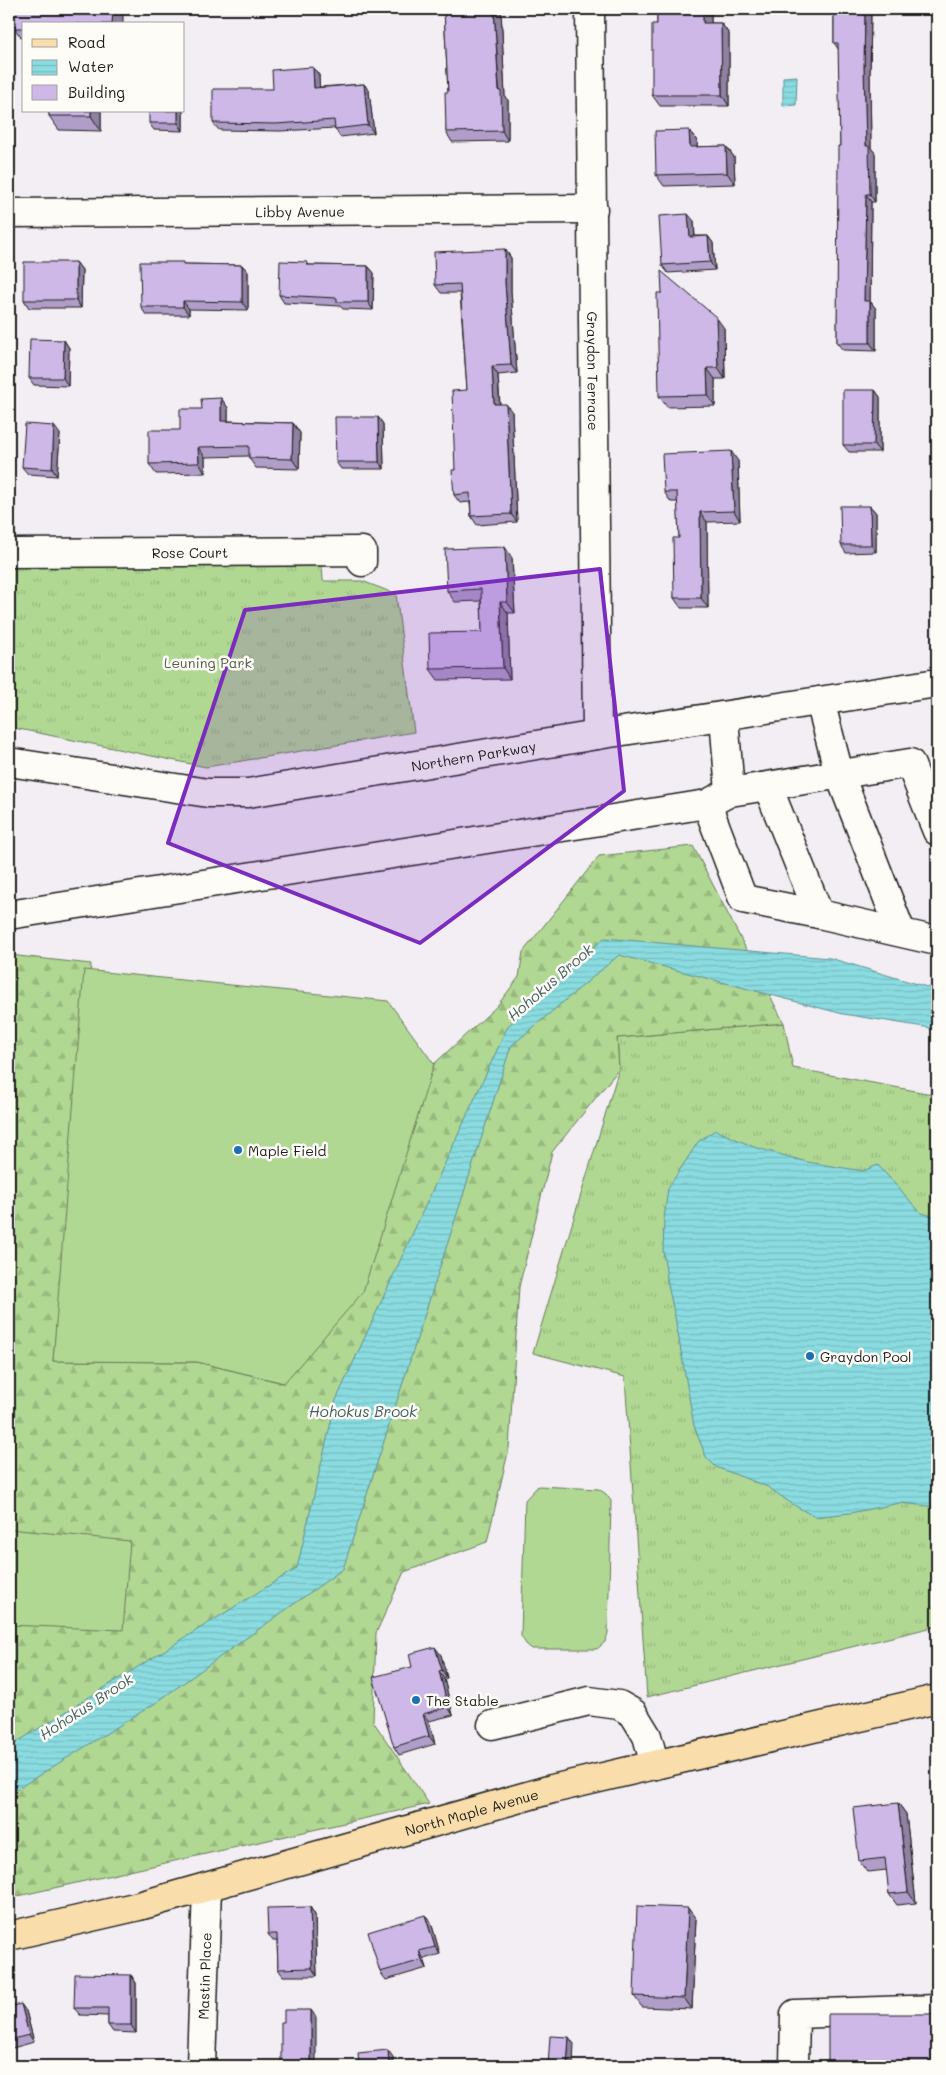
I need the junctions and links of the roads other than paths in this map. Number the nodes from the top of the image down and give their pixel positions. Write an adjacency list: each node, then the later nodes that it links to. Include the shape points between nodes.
1 (590, 9): 2 (street, Graydon Terrace)
2 (593, 210): 3 (street, Libby Avenue); 9 (street, Graydon Terrace)
3 (9, 213)
4 (9, 553): 5 (street, Rose Court, via 362,551)
5 (362, 562)
6 (937, 684): 7 (street, Northern Parkway)
7 (820, 701): 8 (street, Northern Parkway); 11 (street)
8 (724, 717): 9 (street, Northern Parkway); 13 (street)
9 (597, 735): 10 (street, Northern Parkway, via 248,794 208,793)
10 (9, 762)
11 (839, 773): 12 (street); 14 (street, via 910,763); 17 (street)
12 (768, 787): 13 (street); 15 (street)
13 (718, 798): 15 (street, via 743,900); 16 (street)
14 (937, 831)
15 (819, 914): 17 (street)
16 (9, 915)
17 (901, 932): 18 (street)
18 (937, 941)
19 (937, 1698): 21 (main road, North Maple Avenue)
20 (492, 1726): 21 (street, via 589,1701 619,1705 633,1713 647,1736)
21 (655, 1765): 22 (main road, North Maple Avenue, via 552,1789)
22 (207, 1887): 23 (main road, North Maple Avenue); 25 (street, Mastin Place)
23 (9, 1936)
24 (937, 2009): 26 (street, via 795,2014)
25 (201, 2066)
26 (794, 2066)

